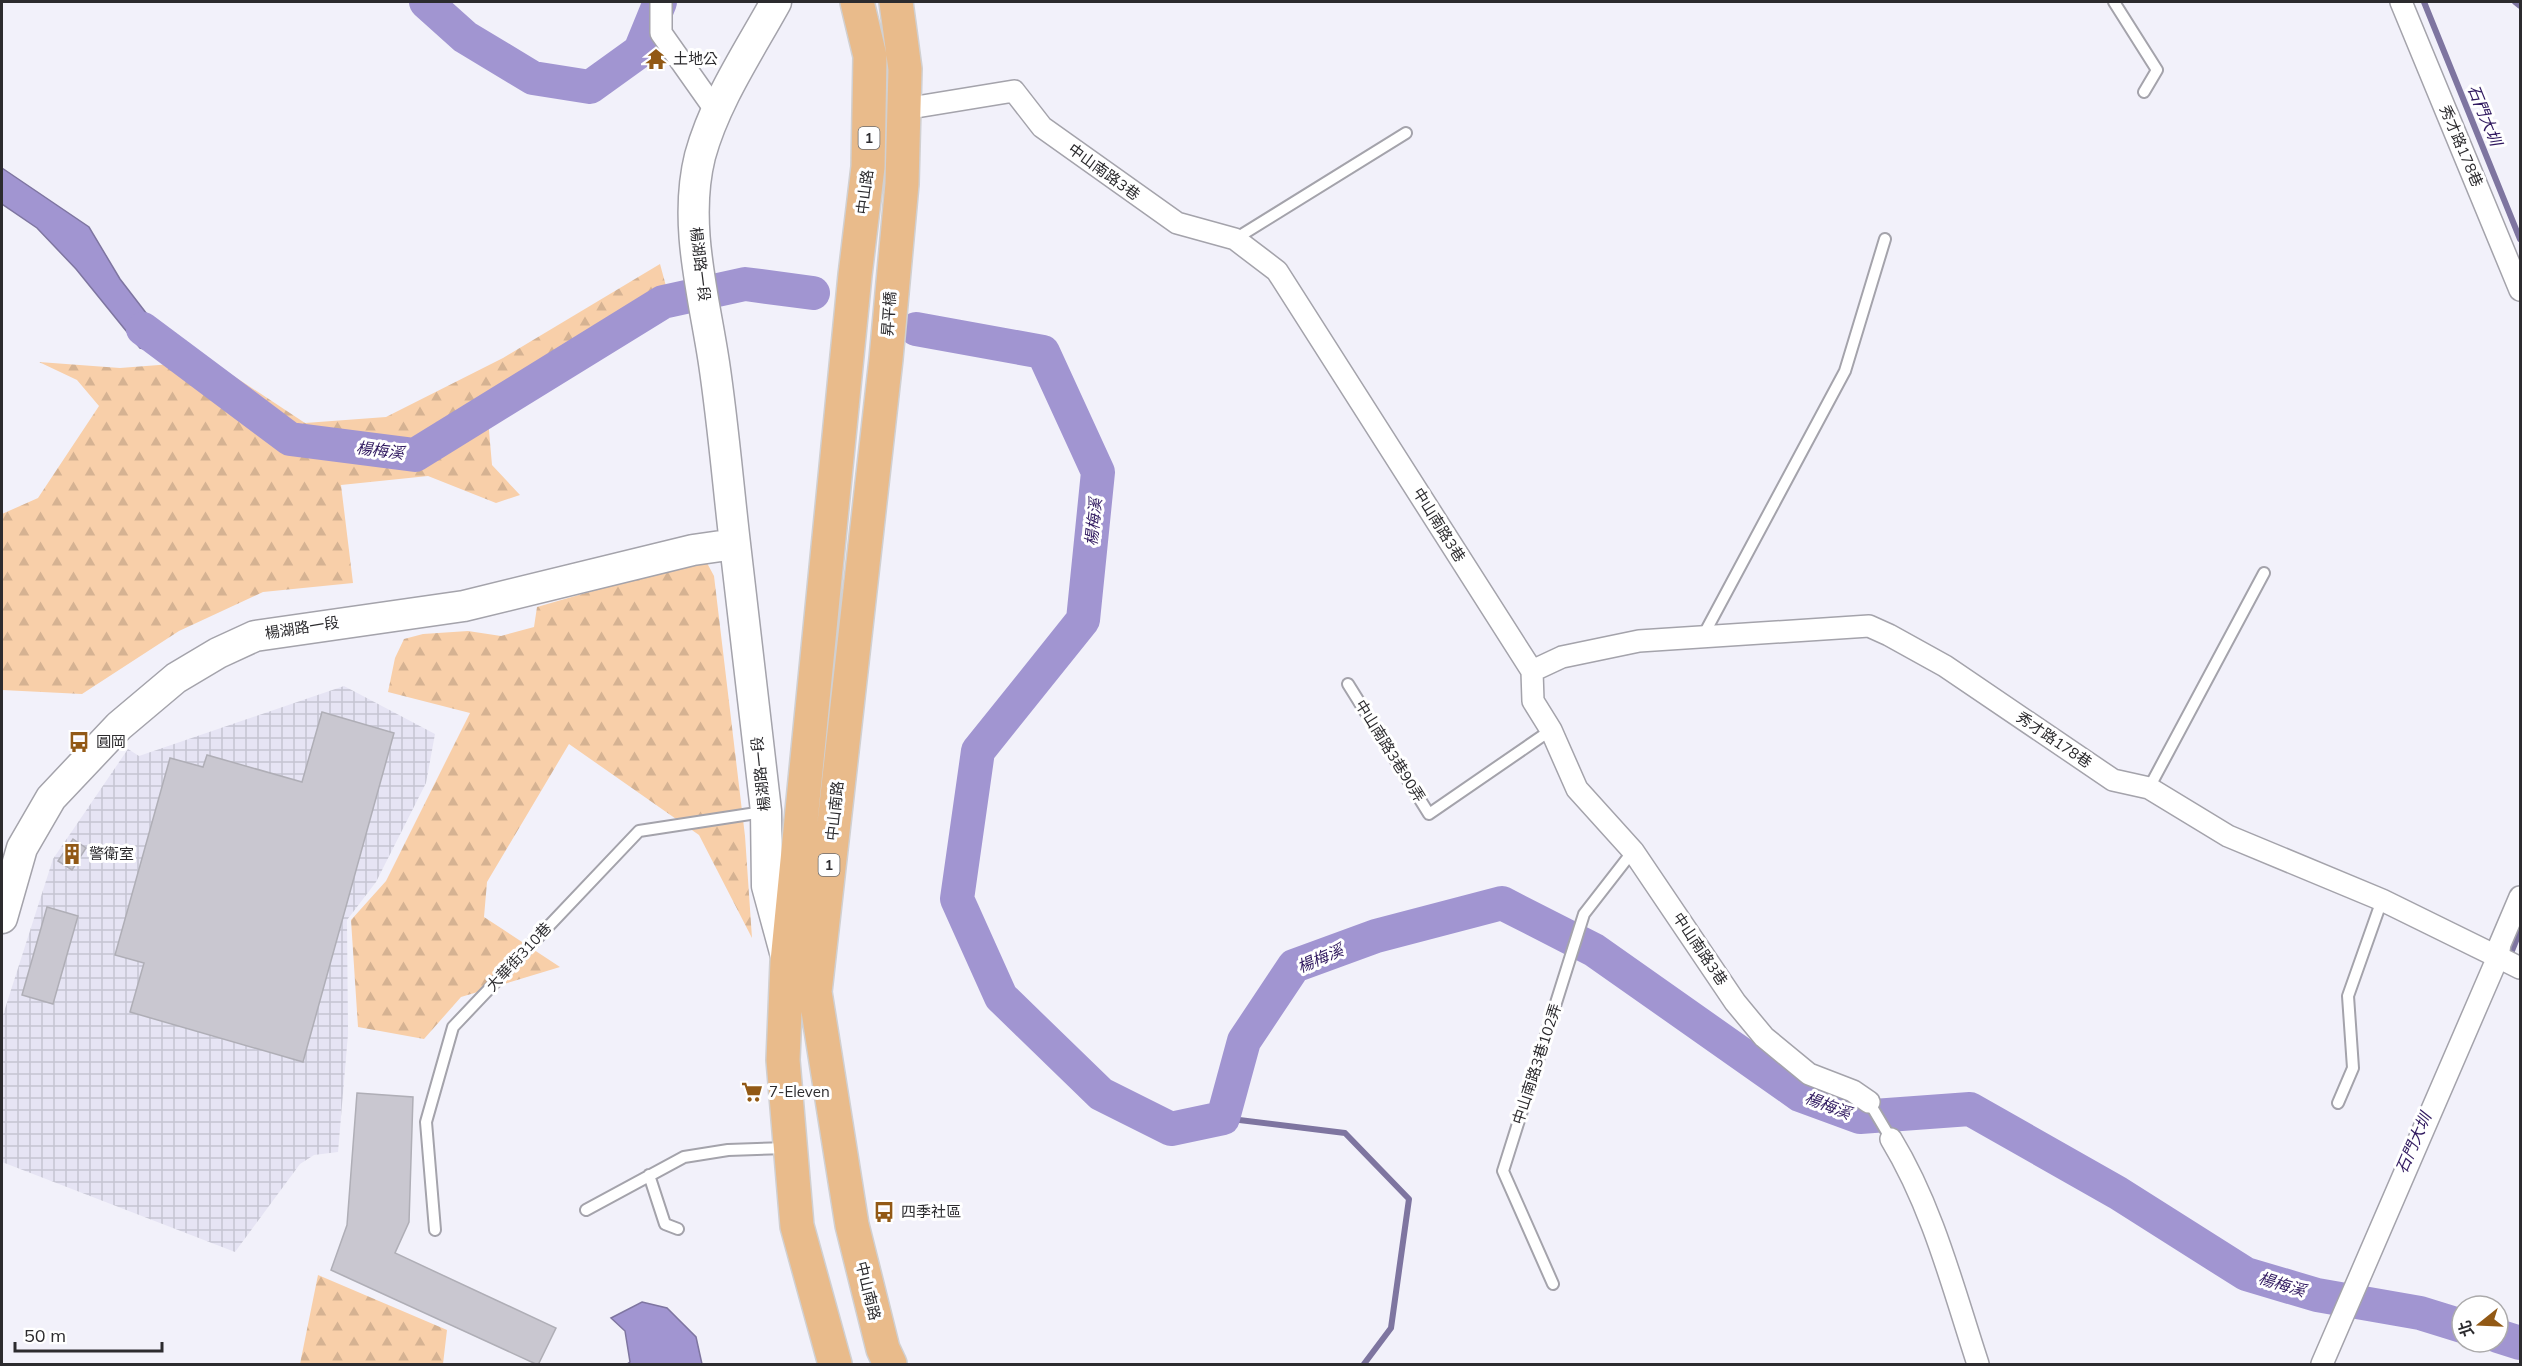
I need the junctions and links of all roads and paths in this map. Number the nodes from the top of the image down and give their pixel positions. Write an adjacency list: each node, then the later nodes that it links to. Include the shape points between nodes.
1 (661, 2): 9 (street, via 661,33)
2 (776, 2): 9 (street, 楊湖路一段)
3 (857, 2): 28 (main road, 中山路 / 1, via 870,56 868,167)
4 (896, 2): 8 (main road, 1, via 905,69)
5 (2114, 2): 7 (lane, via 2157,70)
6 (2401, 2): 13 (street, 秀才路178巷)
7 (2144, 92)
8 (904, 109): 11 (street, 中山南路3巷, via 1014,91 1042,127 1177,223); 14 (main road, 昇平橋 / 1, via 902,184)
9 (716, 111): 15 (street, 楊湖路一段, via 700,157 694,200 695,242 715,365)
10 (1406, 133): 11 (lane)
11 (1235, 239): 18 (street, 中山南路3巷, via 1278,271)
12 (1885, 239): 17 (lane, via 1845,371)
13 (2520, 290)
14 (886, 359): 30 (main road, 中山南路 / 1)
15 (735, 544): 22 (street, 楊湖路一段); 24 (street, 楊湖路一段, via 693,550 464,606 255,636 176,678 119,726 51,798)
16 (2264, 573): 21 (lane)
17 (1701, 639): 18 (street, 秀才路178巷, via 1628,644 1562,657); 21 (street, 秀才路178巷, via 1869,626 1945,666 2113,780)
18 (1532, 671): 20 (street, 中山南路3巷, via 1533,701)
19 (1348, 684): 20 (lane, 中山南路3巷90弄, via 1428,814)
20 (1551, 730): 23 (street, 中山南路3巷, via 1577,789)
21 (2149, 788): 26 (street, 秀才路178巷, via 2228,836)
22 (766, 812): 28 (street, 楊湖路一段, via 767,886); 38 (lane, 大華街310巷, via 639,831 453,1027 426,1122)
23 (1633, 850): 31 (street, 中山南路3巷, via 1735,1002 1764,1037 1809,1074); 39 (lane, 中山南路3巷102弄, via 1584,914 1503,1171)
24 (8, 871): 27 (street, 楊湖路一段)
25 (2520, 897): 29 (street, via 2500,944)
26 (2382, 900): 29 (street, 秀才路178巷); 32 (lane, via 2348,996 2353,1068)
27 (2, 918)
28 (788, 962): 30 (street, 楊湖路一段); 34 (main road, 1, via 783,1059)
29 (2507, 962): 43 (street)
30 (815, 992): 41 (main road, 中山南路 / 1, via 852,1225)
31 (1869, 1102): 33 (lane)
32 (2338, 1103)
33 (1892, 1138): 42 (street, via 1916,1184 1944,1257)
34 (790, 1148): 35 (lane, via 728,1150 684,1157); 40 (main road, 1, via 797,1226)
35 (649, 1175): 36 (lane); 37 (lane, via 665,1224)
36 (585, 1210)
37 (678, 1229)
38 (435, 1230)
39 (1553, 1284)
40 (835, 1365)
41 (890, 1365)
42 (1978, 1365)
43 (2322, 1365)

